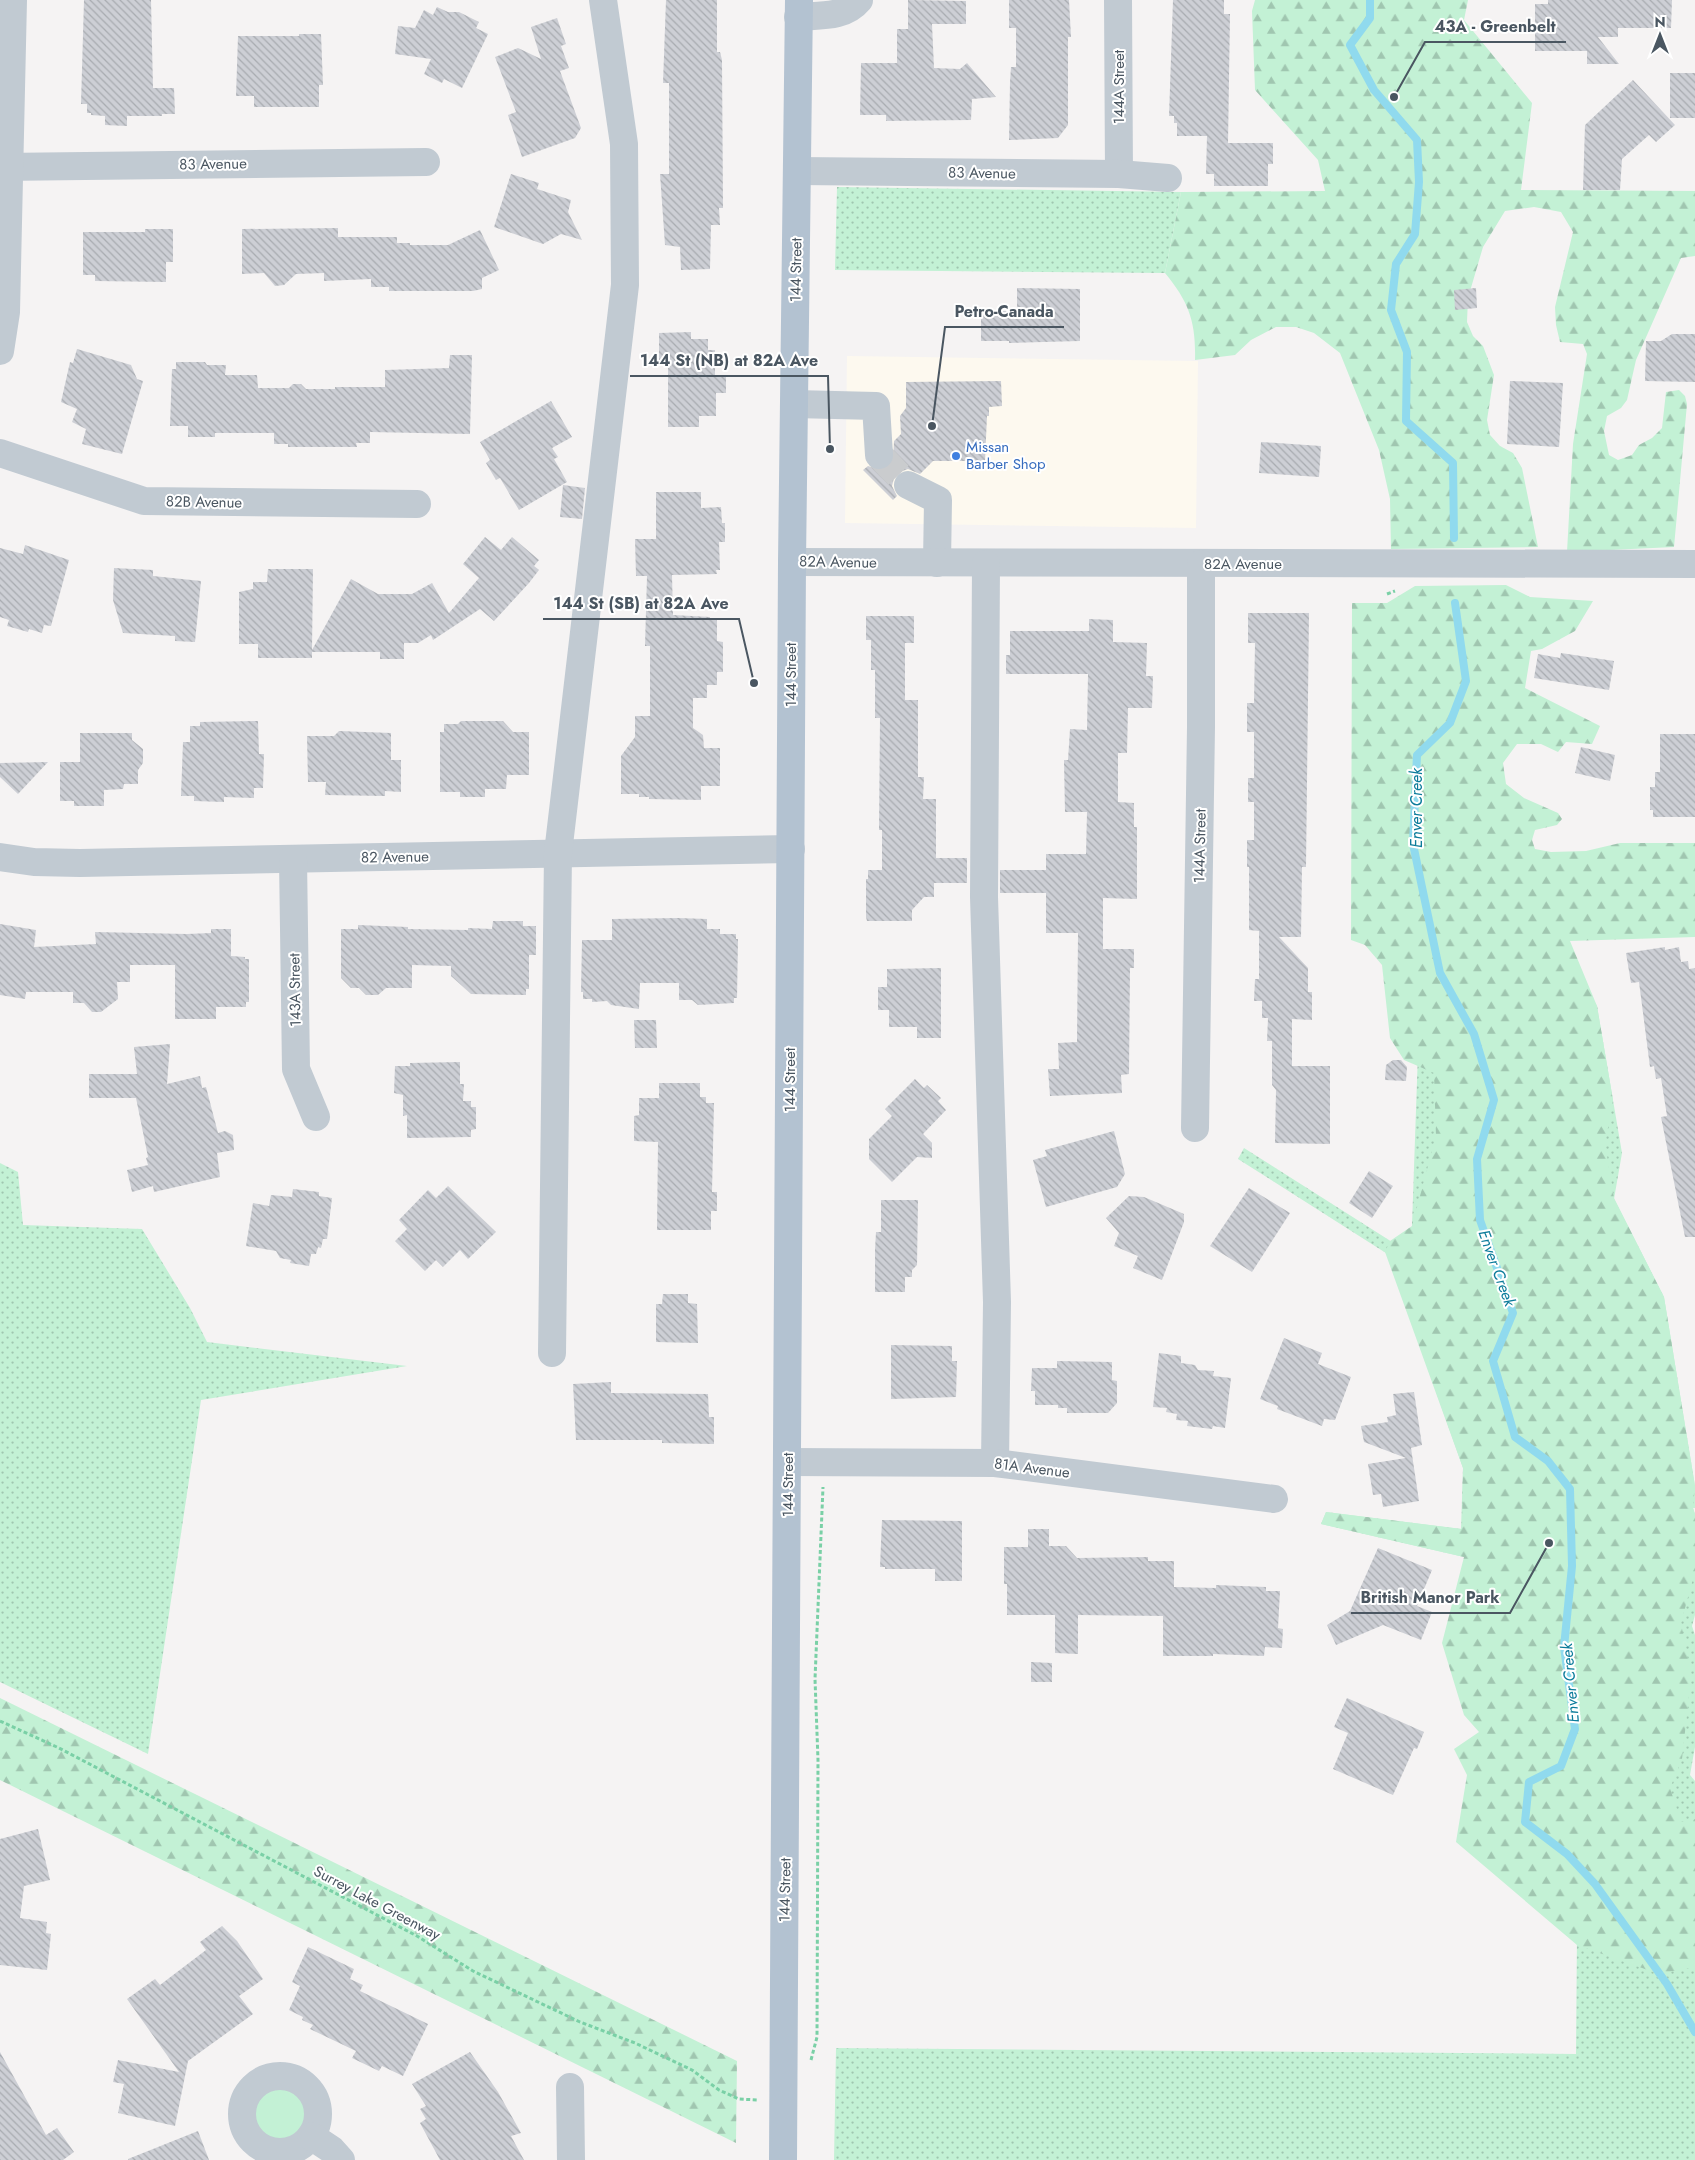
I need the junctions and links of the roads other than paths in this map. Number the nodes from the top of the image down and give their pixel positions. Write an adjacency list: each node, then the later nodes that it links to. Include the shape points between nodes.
1 (13, 0): 7 (street)
2 (603, 0): 23 (street, via 624,144 625,285)
3 (860, 0): 5 (street, via 838,14)
4 (1118, 0): 9 (street, 144A Street)
5 (798, 8): 8 (main road, 144 Street)
6 (426, 162): 7 (street, 83 Avenue)
7 (5, 166): 11 (street, via 6,312)
8 (797, 171): 9 (street, 83 Avenue); 12 (main road, 144 Street)
9 (1119, 174): 10 (street, 83 Avenue)
10 (1168, 178)
11 (0, 351)
12 (794, 404): 14 (street, via 876,406); 17 (main road, 144 Street)
13 (0, 453): 16 (street, 82B Avenue, via 144,501)
14 (879, 455)
15 (908, 485): 18 (street, via 938,500)
16 (416, 504)
17 (792, 562): 18 (street, 82A Avenue); 22 (main road, 144 Street)
18 (938, 563): 19 (street, 82A Avenue)
19 (986, 564): 20 (street, 82A Avenue); 30 (street, via 984,897 998,1302)
20 (1201, 564): 21 (street, 82A Avenue); 27 (street, 144A Street)
21 (1695, 564)
22 (791, 849): 23 (street, 82 Avenue); 29 (main road, 144 Street)
23 (558, 853): 25 (street, 82 Avenue); 28 (street)
24 (0, 856): 25 (street, 82 Avenue, via 57,864)
25 (293, 859): 26 (street, 143A Street, via 296,1069)
26 (316, 1117)
27 (1195, 1128)
28 (552, 1353)
29 (788, 1462): 30 (street, 81A Avenue); 36 (main road, 144 Street)
30 (995, 1463): 31 (street, 81A Avenue)
31 (1274, 1499)
32 (570, 2087): 35 (street)
33 (311, 2136): 34 (street)
34 (341, 2160)
35 (571, 2160)
36 (782, 2160)

